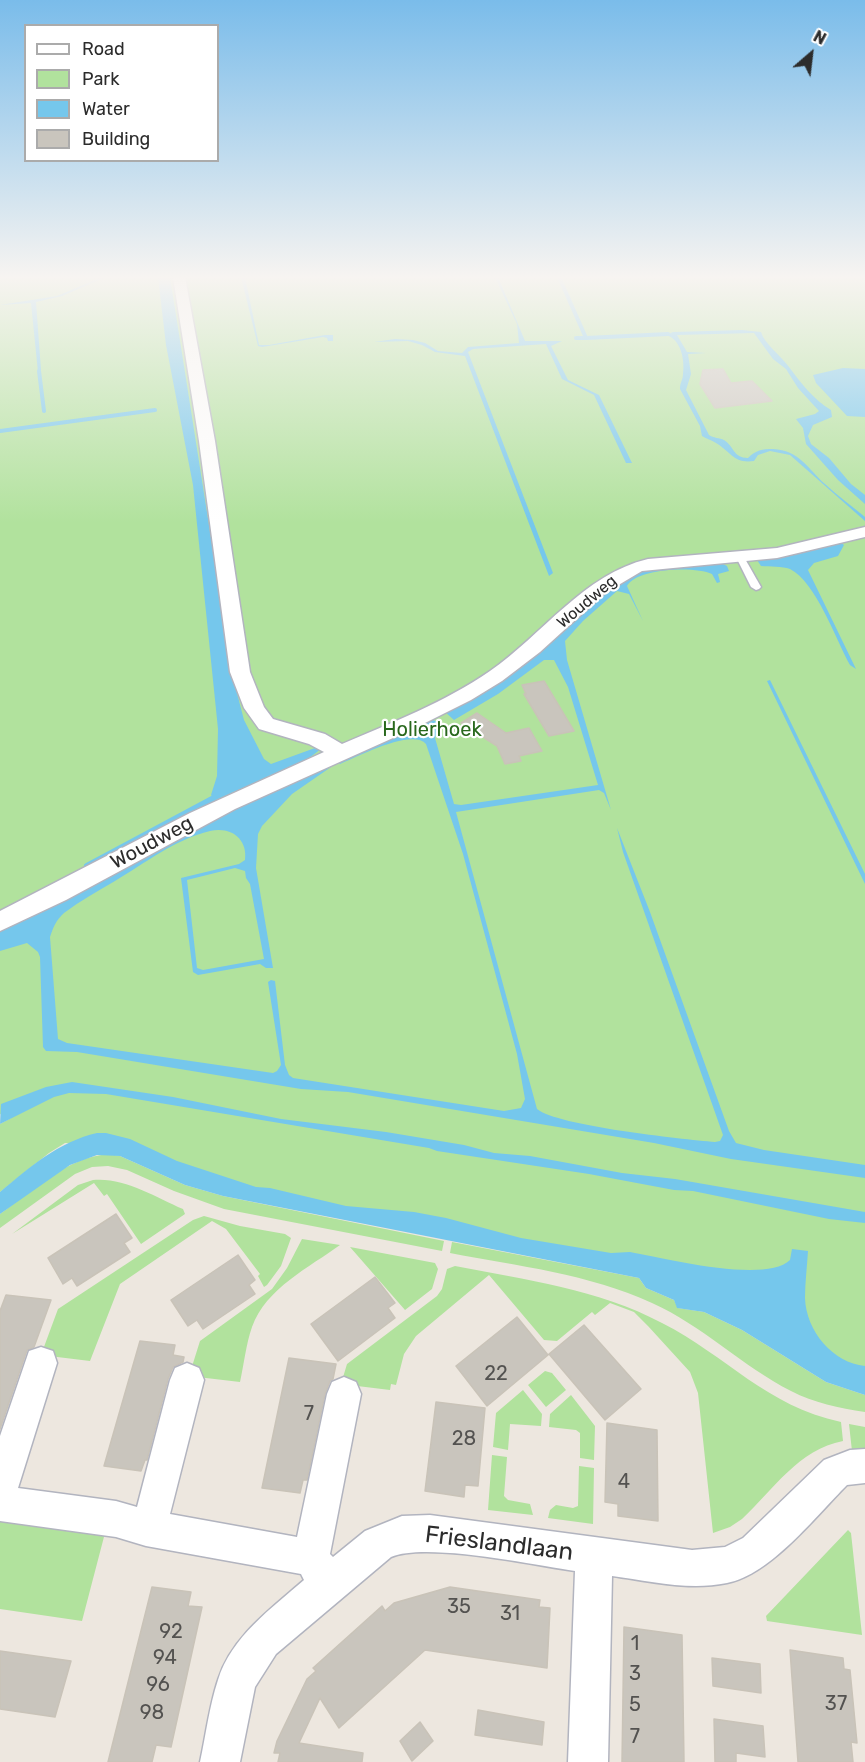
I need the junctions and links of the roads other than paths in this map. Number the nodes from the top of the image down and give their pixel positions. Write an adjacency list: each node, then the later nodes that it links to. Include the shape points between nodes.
1 (193, 359): 5 (street, via 240,672 254,708 266,724 317,740)
2 (865, 532): 3 (street, Woudweg, via 777,553)
3 (740, 557): 4 (lane); 5 (street, Woudweg, via 648,564 623,572 495,677 450,702)
4 (756, 587)
5 (339, 752): 6 (street, Woudweg, via 197,818)
6 (0, 922)
7 (41, 1363): 11 (street)
8 (187, 1380): 13 (street)
9 (344, 1394): 15 (street)
10 (865, 1466): 14 (street, Frieslandlaan, via 836,1472 756,1551 728,1565 692,1568)
11 (0, 1489)
12 (0, 1503): 13 (street, via 116,1519)
13 (146, 1528): 15 (street)
14 (594, 1556): 15 (street, Frieslandlaan, via 430,1533 402,1534); 17 (street)
15 (320, 1570): 16 (street, Frieslandlaan, via 237,1680)
16 (220, 1762)
17 (588, 1762)

